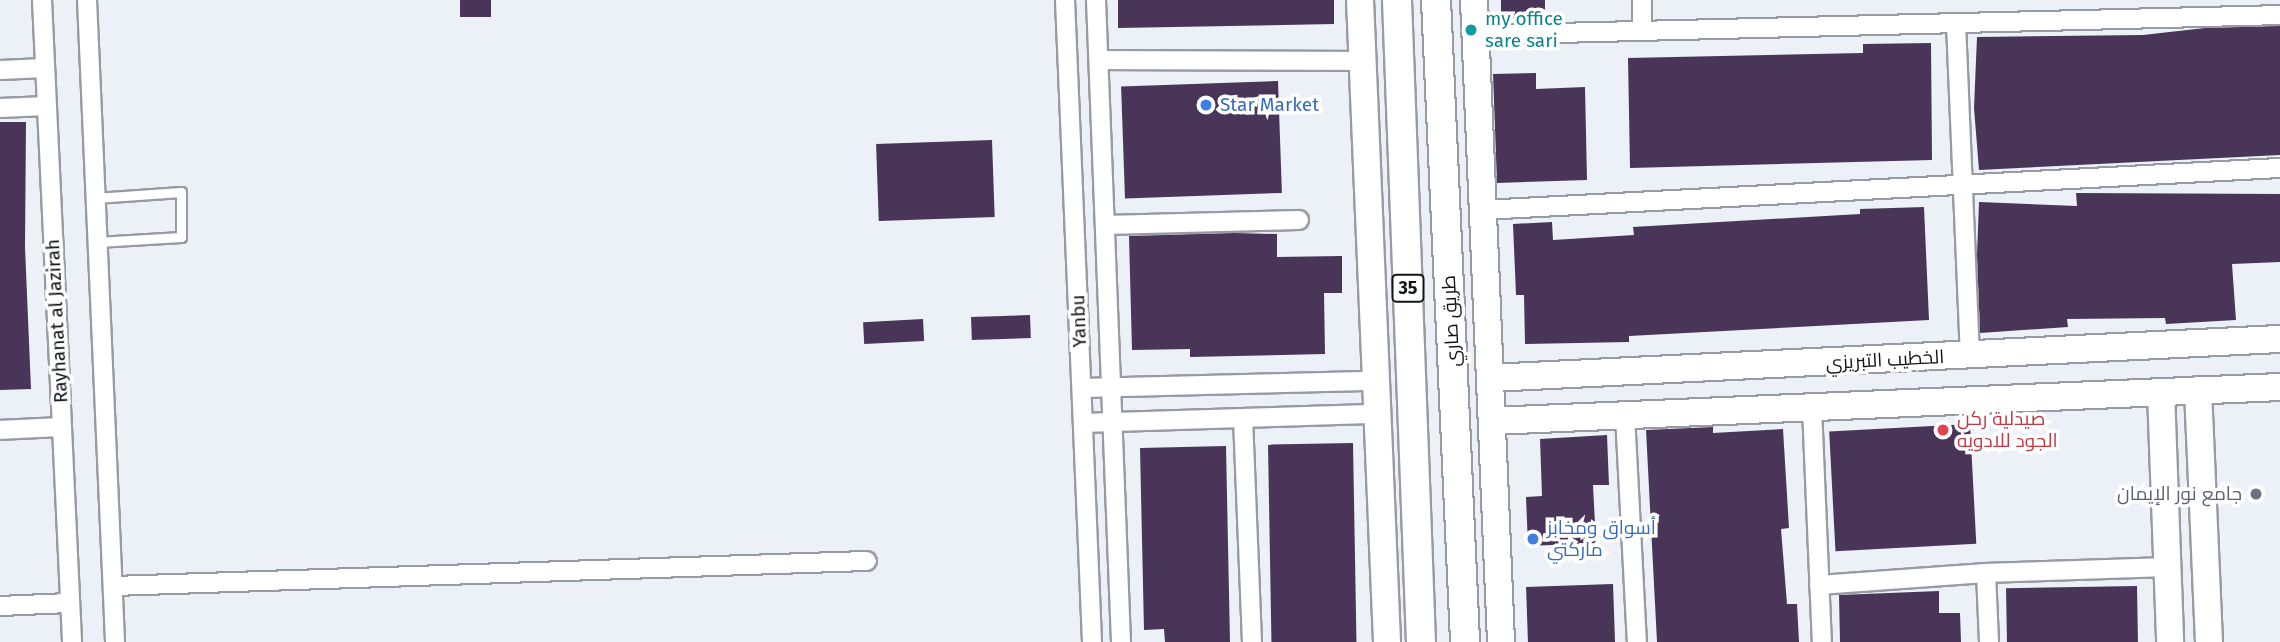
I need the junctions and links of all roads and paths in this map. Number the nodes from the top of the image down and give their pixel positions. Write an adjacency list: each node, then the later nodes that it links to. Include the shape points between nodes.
1 (42, 0): 18 (street, Rayhanat al Jazirah)
2 (87, 0): 24 (street)
3 (1065, 0): 35 (street, Yanbu)
4 (1096, 0): 16 (street, Yanbu)
5 (1360, 0): 17 (street)
6 (1397, 0): 60 (main road, 35)
7 (1436, 0): 61 (main road, طريق صاري / 35)
8 (1474, 0): 15 (street)
9 (1642, 0): 14 (street)
10 (2151, 0): 12 (street)
11 (2280, 15): 12 (street)
12 (2152, 18): 13 (street)
13 (1956, 23): 14 (street); 23 (street)
14 (1642, 31): 15 (street)
15 (1476, 36): 25 (street)
16 (1098, 60): 17 (street); 27 (street, Yanbu)
17 (1362, 61): 32 (street)
18 (45, 68): 19 (street); 20 (street, Rayhanat al Jazirah)
19 (0, 70)
20 (47, 106): 21 (street); 45 (street, Rayhanat al Jazirah)
21 (0, 108)
22 (2280, 167): 23 (street)
23 (1962, 185): 25 (street); 30 (street)
24 (96, 198): 28 (street); 28 (lane, via 181,192 181,237)
25 (1483, 210): 31 (street)
26 (1299, 220): 27 (street)
27 (1105, 225): 33 (street, Yanbu)
28 (97, 242): 51 (street)
29 (2280, 339): 30 (street, الخطيب التبريزي)
30 (1970, 357): 31 (street, الخطيب التبريزي)
31 (1490, 378): 42 (street)
32 (1376, 381): 33 (street); 39 (street)
33 (1111, 387): 35 (street); 43 (street, Yanbu)
34 (2280, 387): 36 (street)
35 (1082, 388): 44 (street, Yanbu)
36 (2198, 390): 37 (street); 67 (street)
37 (2161, 392): 38 (street); 48 (street)
38 (1812, 407): 40 (street); 50 (street)
39 (1377, 414): 41 (street); 59 (street)
40 (1625, 415): 42 (street); 63 (street)
41 (1243, 418): 43 (street); 58 (street)
42 (1492, 421): 62 (street)
43 (1113, 422): 44 (street); 57 (street, Yanbu)
44 (1083, 423): 56 (street, Yanbu)
45 (62, 427): 46 (street); 52 (street, Rayhanat al Jazirah)
46 (0, 430)
47 (867, 561): 51 (street)
48 (2167, 567): 49 (street); 66 (street)
49 (1986, 573): 50 (street); 65 (street)
50 (1819, 585): 64 (street)
51 (113, 586): 55 (street)
52 (70, 603): 53 (street); 54 (street, Rayhanat al Jazirah)
53 (0, 606)
54 (72, 642)
55 (115, 642)
56 (1092, 642)
57 (1121, 642)
58 (1252, 642)
59 (1387, 642)
60 (1421, 642)
61 (1465, 642)
62 (1502, 642)
63 (1637, 642)
64 (1822, 642)
65 (1989, 642)
66 (2170, 642)
67 (2209, 642)

